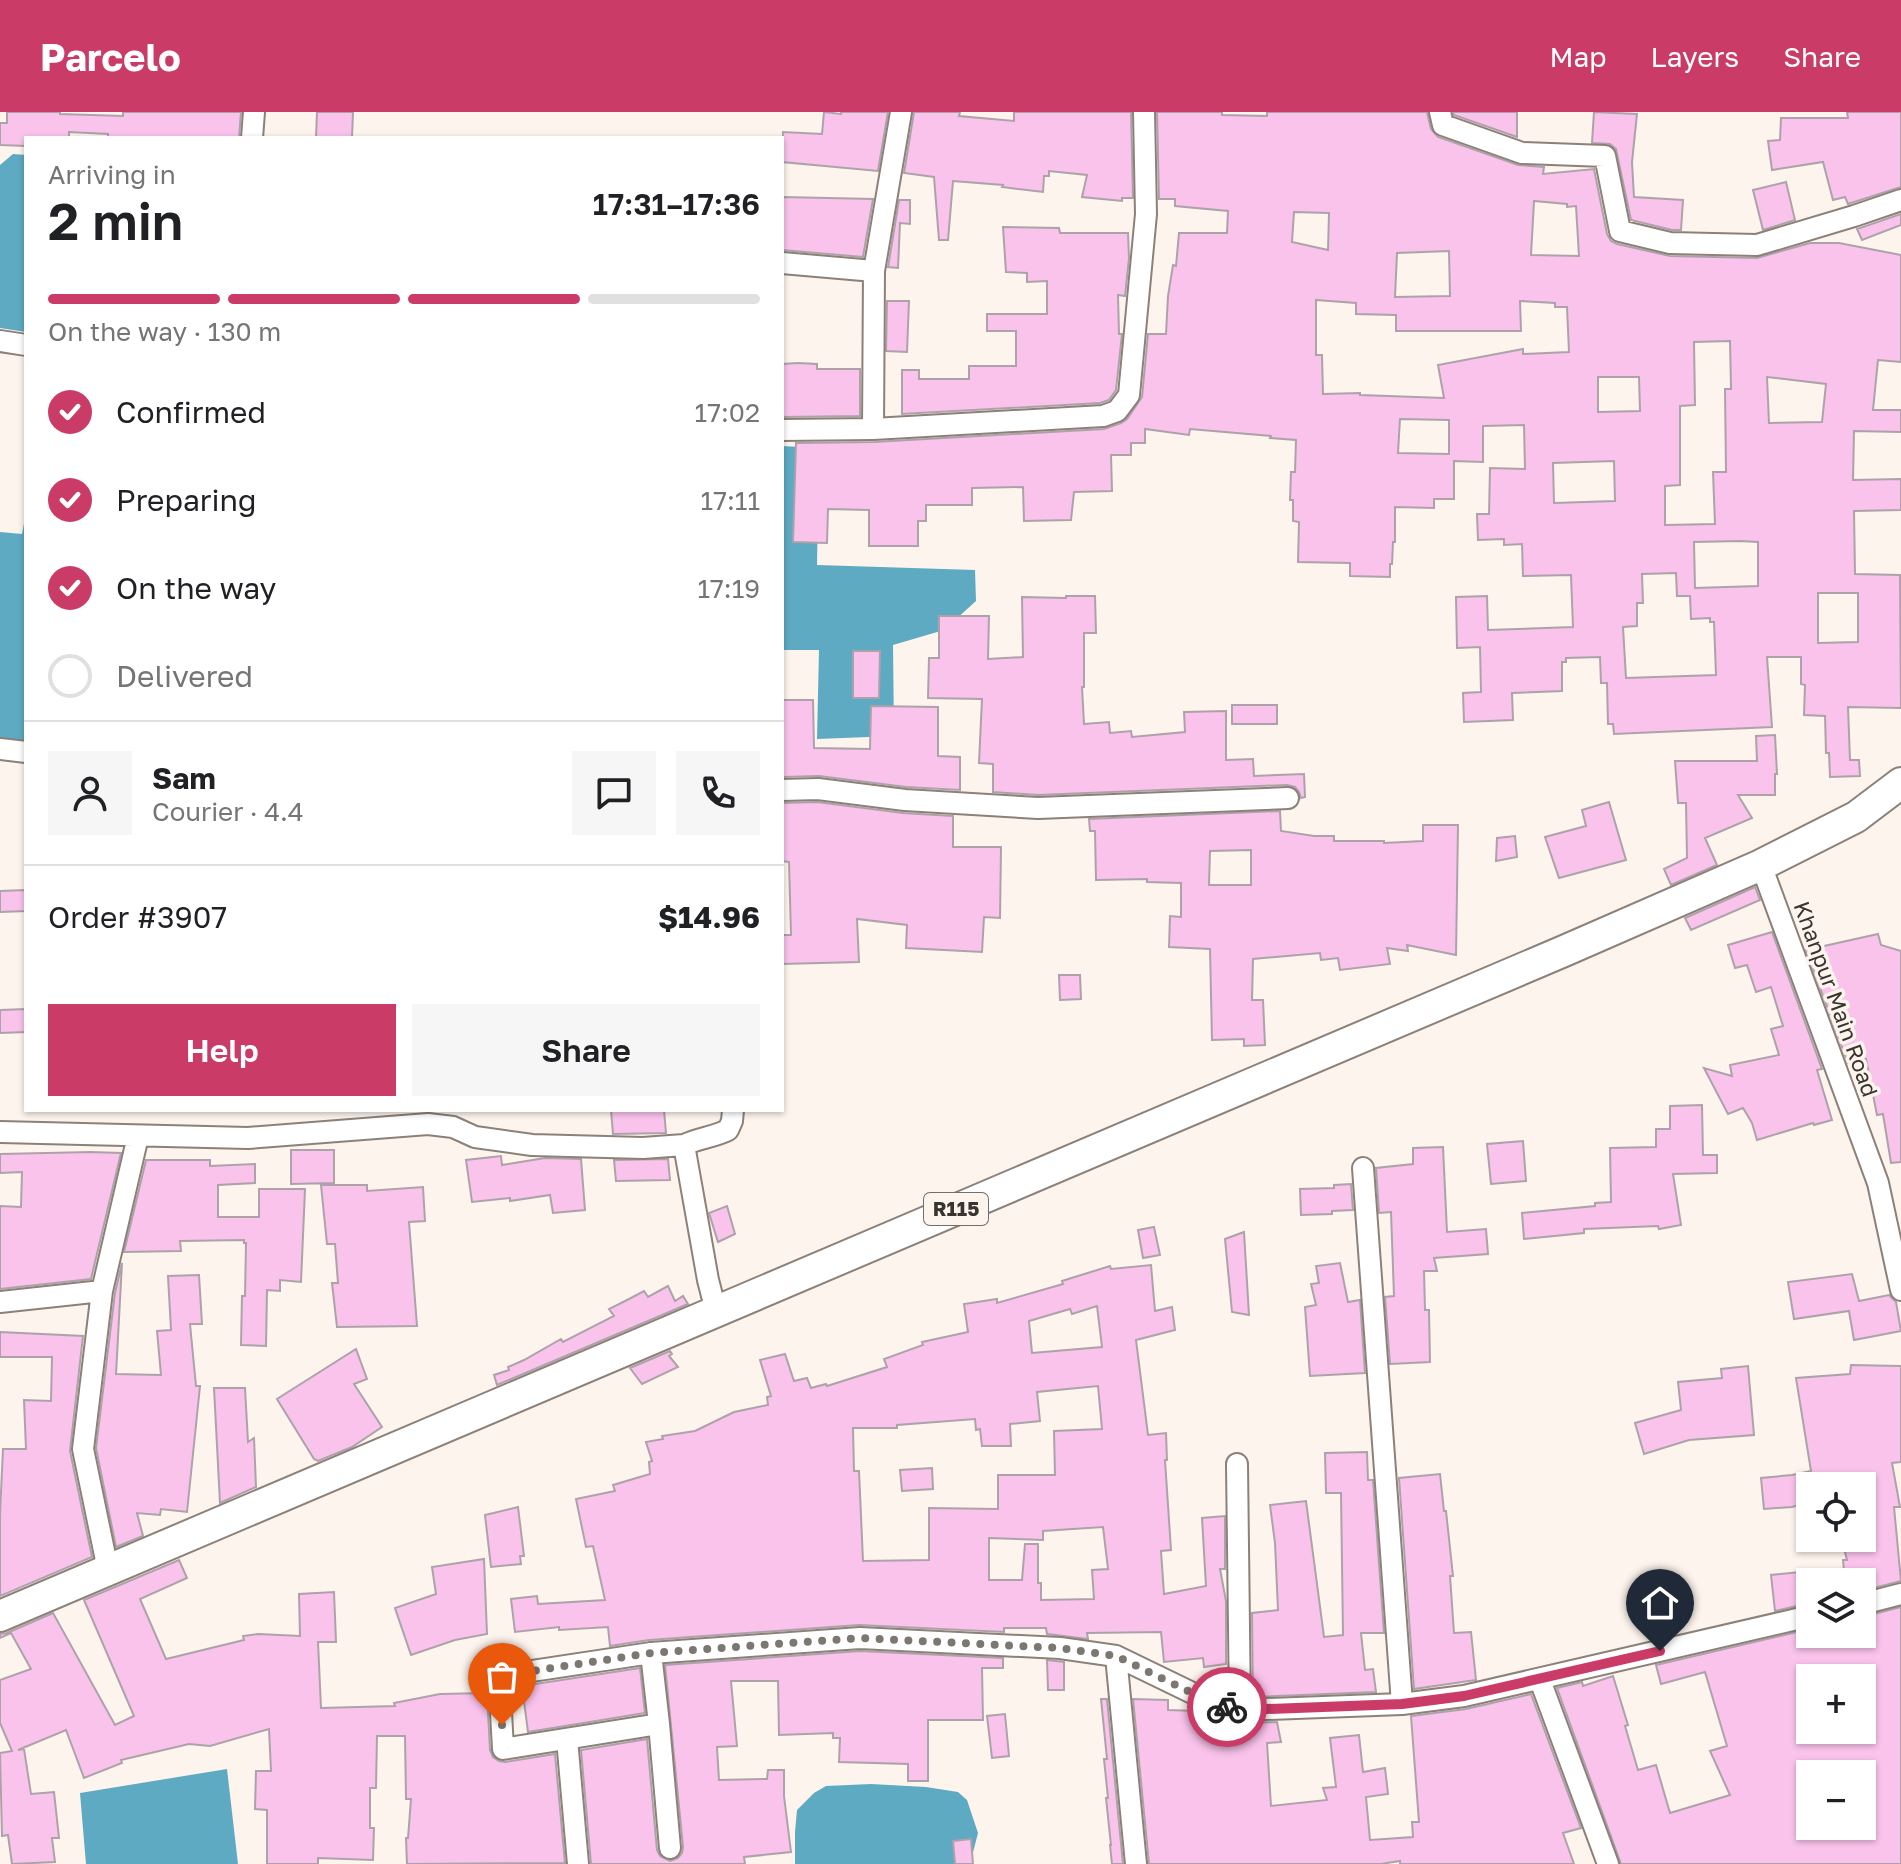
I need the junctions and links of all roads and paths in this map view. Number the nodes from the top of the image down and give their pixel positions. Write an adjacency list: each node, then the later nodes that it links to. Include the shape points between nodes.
1 (254, 112): 5 (street)
2 (901, 112): 8 (street)
3 (1144, 112): 11 (street, via 1146,214 1129,395 1117,411)
4 (1440, 112): 6 (street, via 1443,125 1522,153 1605,156 1620,231 1670,243 1757,245)
5 (252, 136)
6 (1901, 200)
7 (784, 263): 8 (street)
8 (874, 271): 11 (street)
9 (0, 341): 10 (street)
10 (24, 345)
11 (873, 429): 12 (street)
12 (784, 430)
13 (0, 749): 14 (street)
14 (24, 752)
15 (1901, 783): 18 (main road, R115, via 1856,817)
16 (784, 790): 17 (street, via 1038,808)
17 (1288, 798)
18 (1761, 865): 24 (street, Khanpur Main Road, via 1878,1183); 27 (main road, R115)
19 (733, 1112): 22 (street, via 728,1130)
20 (0, 1132): 21 (street)
21 (138, 1136): 22 (street, via 248,1138 428,1124 532,1145); 25 (street)
22 (684, 1145): 27 (street)
23 (1363, 1168): 37 (street)
24 (1901, 1290)
25 (102, 1291): 26 (street); 29 (street, via 83,1449)
26 (0, 1302)
27 (716, 1311): 29 (main road, R115)
28 (1237, 1464): 38 (street)
29 (108, 1570): 32 (main road, R115)
30 (1901, 1594): 31 (street)
31 (1876, 1600)
32 (0, 1616)
33 (1796, 1619): 36 (street)
34 (651, 1653): 35 (street, via 860,1638 1060,1648); 39 (street); 40 (street, via 499,1676 503,1749)
35 (1116, 1656): 38 (street, via 1215,1704); 43 (street)
36 (1540, 1680): 37 (street); 44 (street)
37 (1402, 1704): 38 (street)
38 (1240, 1710)
39 (659, 1724): 40 (street); 41 (street)
40 (567, 1739): 42 (street)
41 (670, 1848)
42 (578, 1864)
43 (1136, 1864)
44 (1608, 1864)

